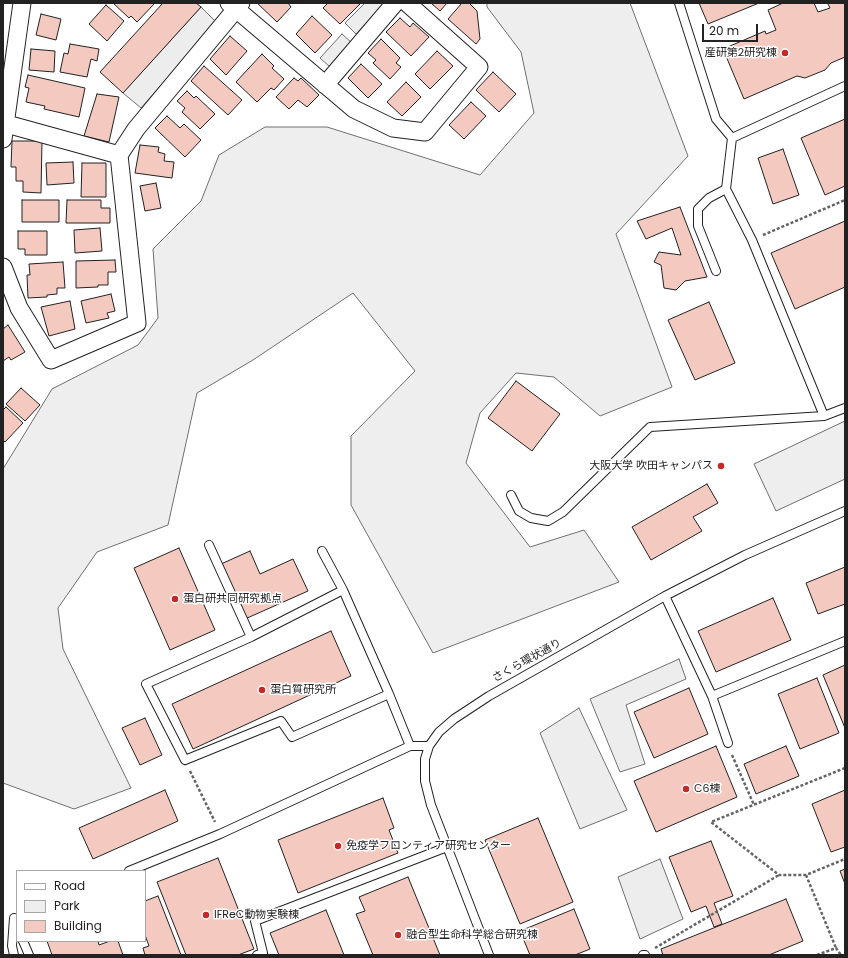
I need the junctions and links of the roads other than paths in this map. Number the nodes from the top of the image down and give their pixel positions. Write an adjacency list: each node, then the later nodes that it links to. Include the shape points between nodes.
1 (22, 3): 8 (street)
2 (395, 3): 6 (street)
3 (407, 3): 6 (street, via 479,67 426,132 393,128 354,109)
4 (679, 3): 9 (lane, via 716,119)
5 (235, 5): 6 (street); 10 (street, via 136,129)
6 (325, 85)
7 (845, 86): 9 (lane)
8 (3, 129): 10 (street)
9 (732, 138): 11 (lane)
10 (119, 155): 12 (street, via 137,323 51,360 19,308)
11 (726, 189): 13 (lane, via 708,198 698,210 698,226); 15 (lane, via 752,240)
12 (3, 268)
13 (716, 271)
14 (845, 408): 15 (lane)
15 (824, 416): 16 (lane, via 650,427 563,512 548,521 531,518 519,511)
16 (511, 495)
17 (845, 512): 21 (lane, さくら環状通り, via 745,555)
18 (209, 545): 22 (lane)
19 (322, 551): 20 (lane)
20 (343, 590): 22 (lane); 24 (lane)
21 (665, 596): 25 (lane); 28 (lane, さくら環状通り, via 489,696 454,719 439,732)
22 (251, 637): 24 (lane, via 146,684 185,760 281,721 292,737)
23 (845, 641): 25 (lane)
24 (389, 694): 27 (lane)
25 (712, 696): 26 (lane)
26 (728, 743)
27 (410, 746): 28 (lane); 30 (lane, via 220,834)
28 (429, 746): 29 (lane, さくら環状通り, via 425,759 425,781)
29 (447, 847): 35 (lane, via 255,921 263,953); 36 (lane, さくら環状通り)
30 (131, 870)
31 (16, 920): 33 (lane, via 12,946)
32 (23, 942): 34 (lane)
33 (14, 955)
34 (29, 955)
35 (257, 955)
36 (489, 955)

